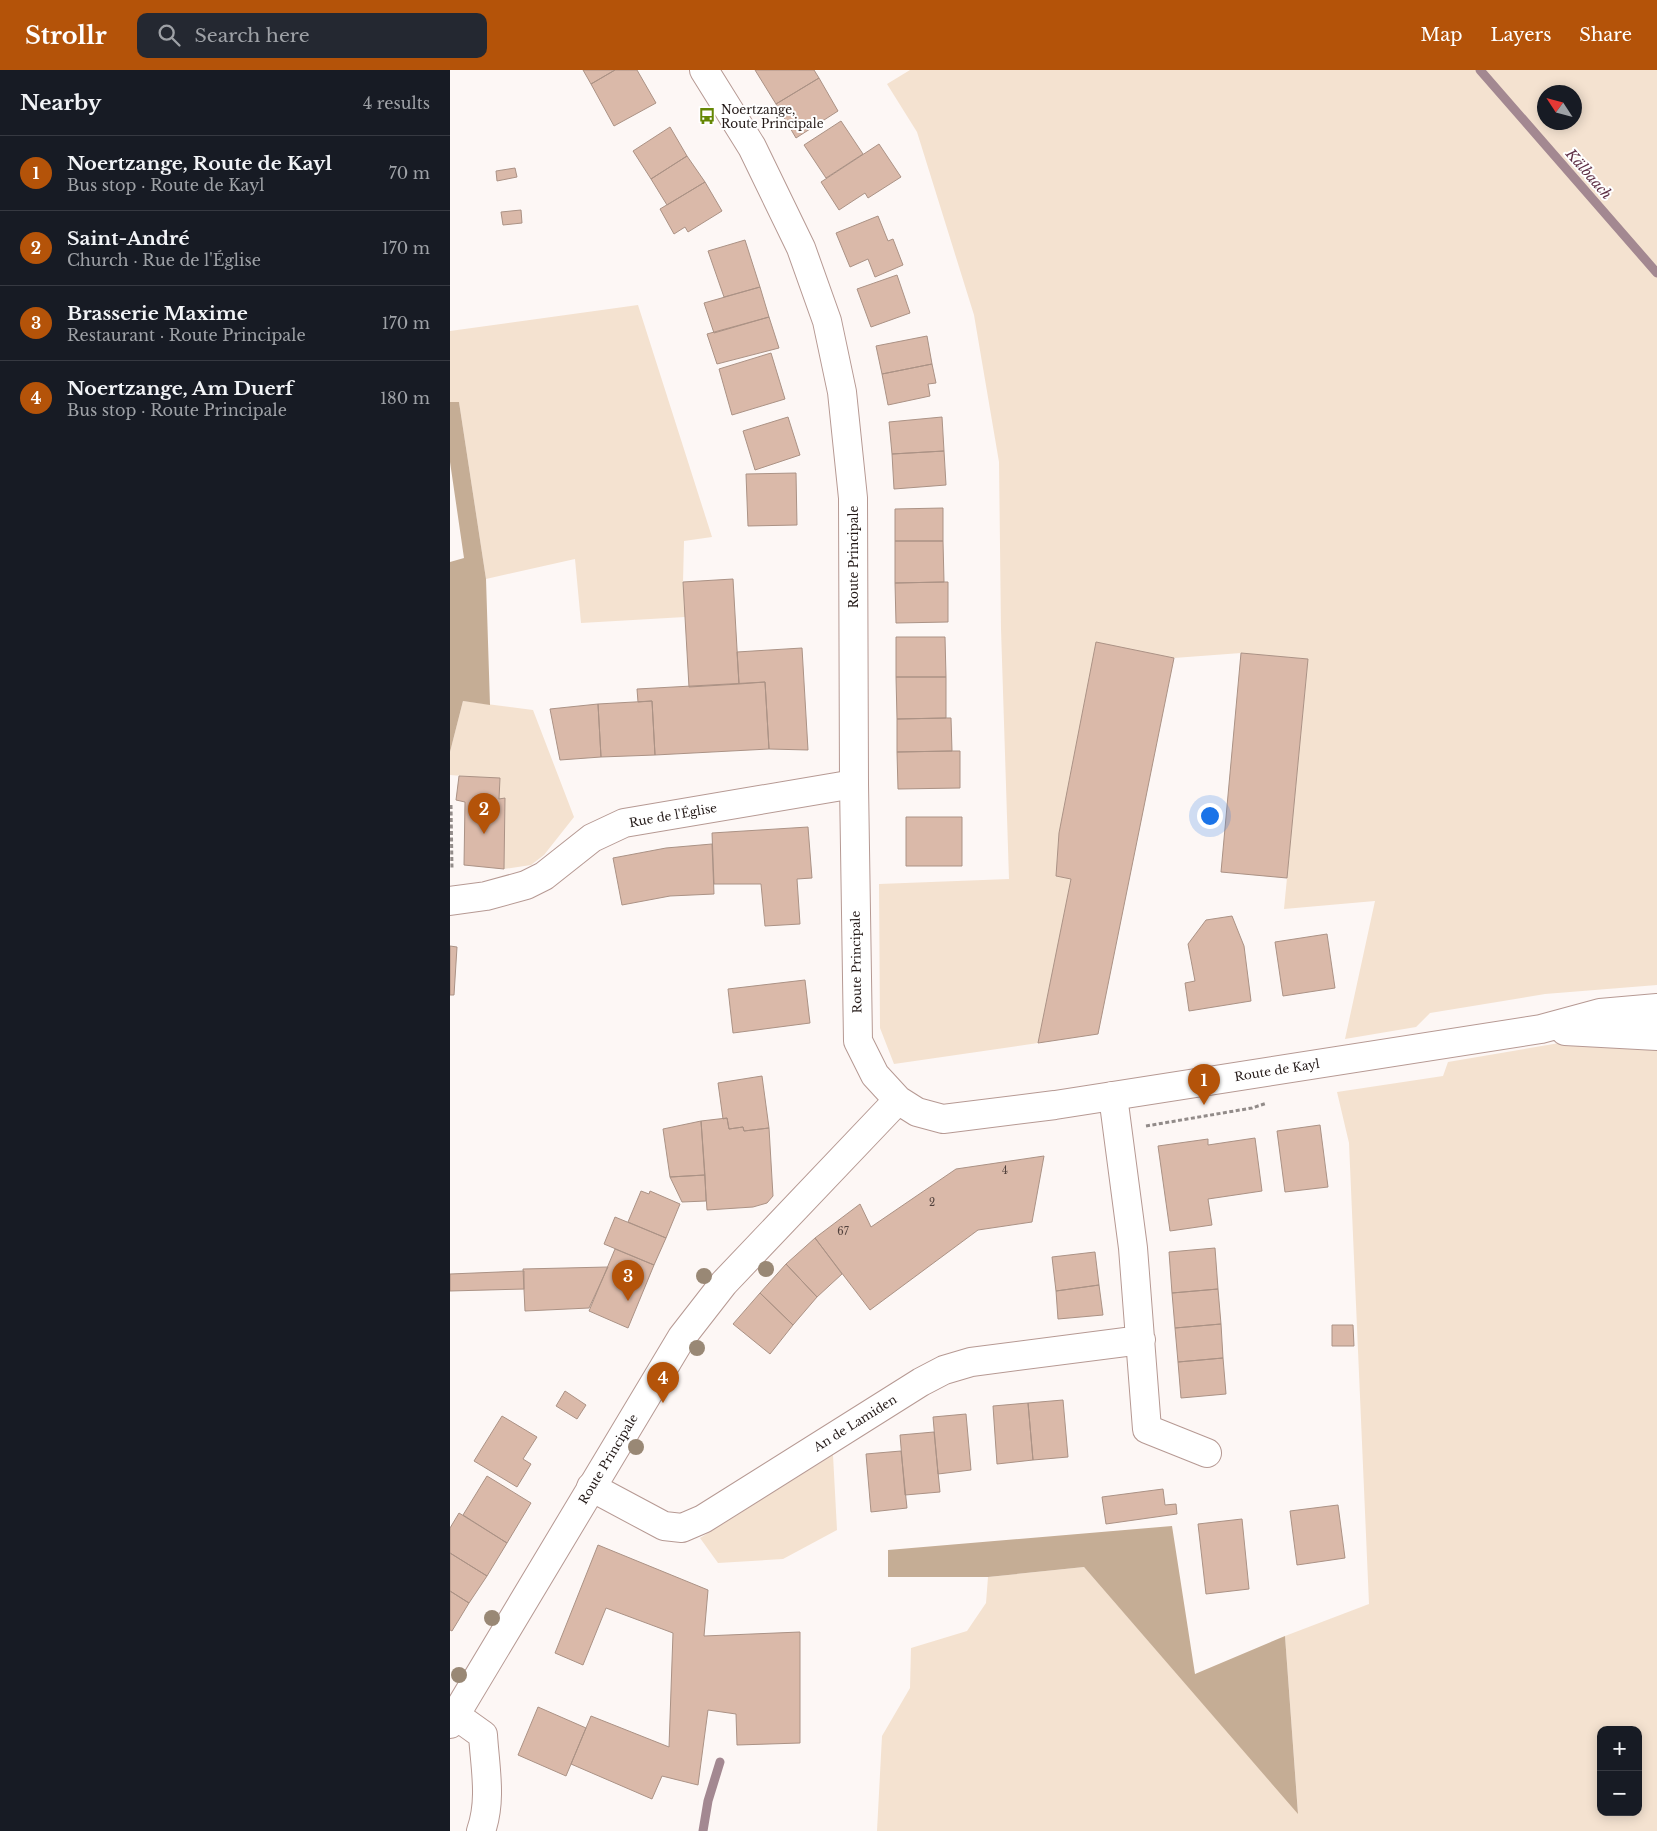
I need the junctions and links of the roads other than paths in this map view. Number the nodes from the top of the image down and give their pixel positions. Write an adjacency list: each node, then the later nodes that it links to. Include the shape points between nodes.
1 (704, 70): 2 (main road, Route Principale, via 752,147 801,248 827,321 842,392 853,498)
2 (854, 784): 3 (main road, Rue de l'Église, via 624,823 592,838 544,876 526,885 486,896); 8 (main road, Route Principale, via 858,1041 875,1075)
3 (450, 901)
4 (1657, 1008): 5 (main road, Route de Kayl, via 1600,1013)
5 (1541, 1030): 6 (main road, Route de Kayl); 7 (main road, Route de Kayl)
6 (1657, 1036)
7 (1114, 1096): 8 (main road, Route de Kayl, via 943,1119 917,1112); 9 (main road)
8 (898, 1100): 11 (main road, Route Principale, via 724,1283 682,1337)
9 (1141, 1340): 10 (main road, via 1147,1429); 11 (main road, An de Lamiden, via 971,1362 944,1370 704,1518 682,1528 664,1526)
10 (1207, 1453)
11 (591, 1487): 12 (main road, Route Principale)
12 (453, 1719): 13 (main road, via 482,1735 488,1794)
13 (481, 1831)

